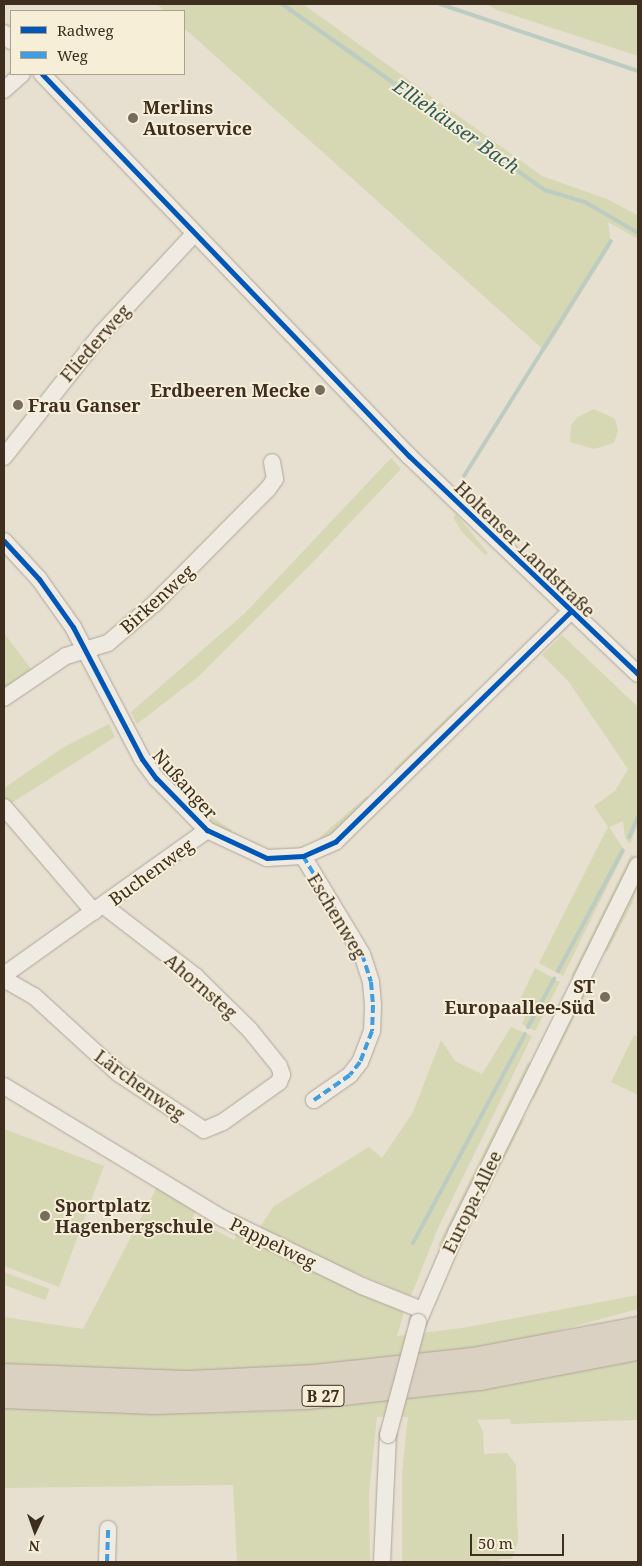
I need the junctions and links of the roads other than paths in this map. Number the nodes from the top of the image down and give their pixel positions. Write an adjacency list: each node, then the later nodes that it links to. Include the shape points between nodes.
1 (21, 75): 3 (street)
2 (43, 75): 4 (street, Holtenser Landstraße)
3 (4, 90)
4 (194, 234): 5 (street, Fliederweg, via 102,333); 8 (street, Holtenser Landstraße, via 409,456)
5 (4, 457)
6 (272, 462): 9 (street, Birkenweg, via 275,479 268,489 186,575 108,643)
7 (4, 541): 9 (street, Nußanger, via 39,579)
8 (570, 612): 10 (street, Holtenser Landstraße); 14 (street, Nußanger, via 336,841)
9 (87, 650): 11 (street, Birkenweg, via 66,656); 13 (street, Nußanger, via 142,759)
10 (638, 674)
11 (4, 698)
12 (4, 806): 16 (street, Buchenweg)
13 (207, 830): 14 (street, Nußanger, via 267,858); 16 (street, Buchenweg)
14 (303, 856): 20 (street, Eschenweg, via 362,954 371,982 373,1005 372,1031 360,1062 350,1075)
15 (638, 865): 21 (street, Europa-Allee, via 465,1214)
16 (99, 909): 17 (street, Buchenweg); 18 (street, Ahornsteg, via 195,976 243,1023 279,1066)
17 (4, 977): 18 (street, Lärchenweg, via 34,996 118,1072 204,1130 223,1122)
18 (281, 1079)
19 (4, 1086): 21 (street, Pappelweg, via 178,1194)
20 (314, 1100)
21 (420, 1316): 28 (street, Europa-Allee, bridge, via 388,1435)
22 (638, 1329): 24 (highway, B 27, via 473,1360 314,1377 190,1383)
23 (638, 1348): 25 (highway, B 27, via 480,1378 307,1397 154,1402)
24 (4, 1376)
25 (4, 1396)
26 (108, 1529): 27 (street)
27 (107, 1562)
28 (382, 1562)

